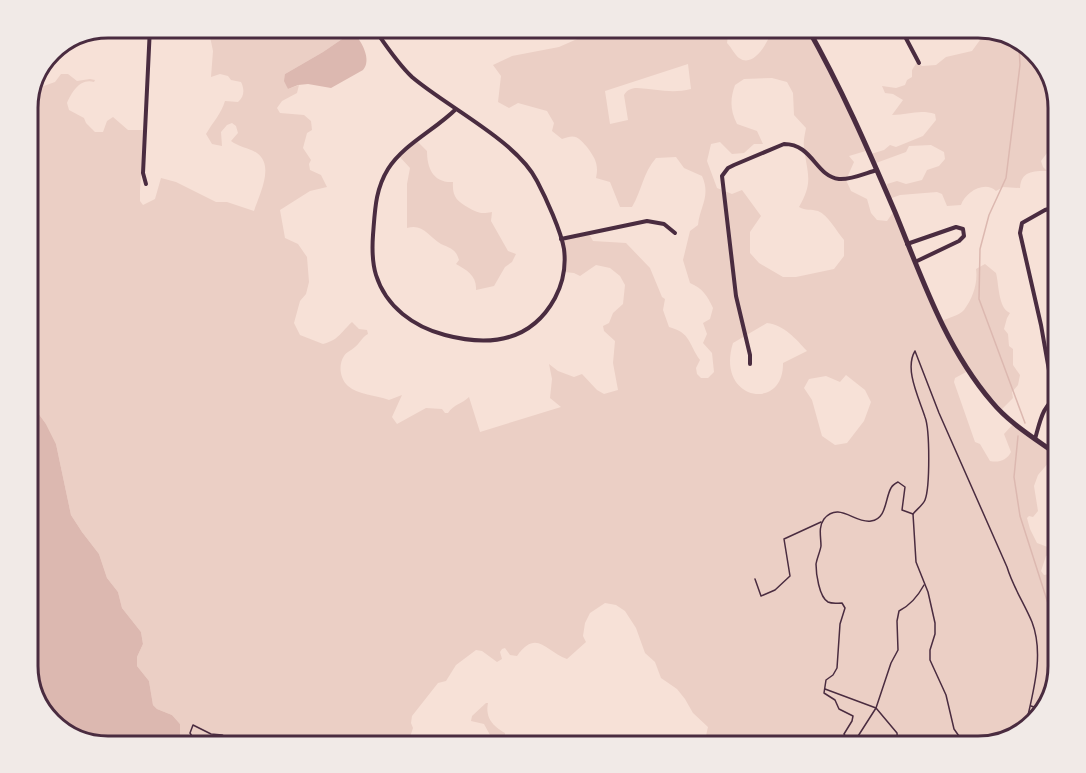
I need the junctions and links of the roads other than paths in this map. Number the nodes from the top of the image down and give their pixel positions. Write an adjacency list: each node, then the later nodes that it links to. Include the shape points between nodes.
1 (150, 37): 8 (street, via 143,173)
2 (380, 37): 6 (street, via 406,71)
3 (812, 37): 7 (main road)
4 (905, 37): 5 (street)
5 (919, 63)
6 (456, 110): 11 (street, via 526,165); 11 (street, via 402,153 379,186 373,263 392,304 418,325 438,333 482,342 506,339 527,329 544,314 557,294 564,272)
7 (877, 170): 12 (main road); 15 (street, via 841,179 833,177 804,149 793,144 774,147 728,168 723,176 736,296)
8 (146, 184)
9 (1048, 210): 14 (street, via 1022,223 1020,233)
10 (675, 233): 11 (street, via 664,224 647,221)
11 (561, 240)
12 (907, 243): 13 (main road); 13 (street, via 956,227 963,229 964,236 959,241)
13 (915, 262): 17 (main road, via 937,315 966,366 993,403)
14 (1048, 357)
15 (750, 364)
16 (1048, 404): 17 (street)
17 (1035, 439): 18 (main road)
18 (1048, 448)

